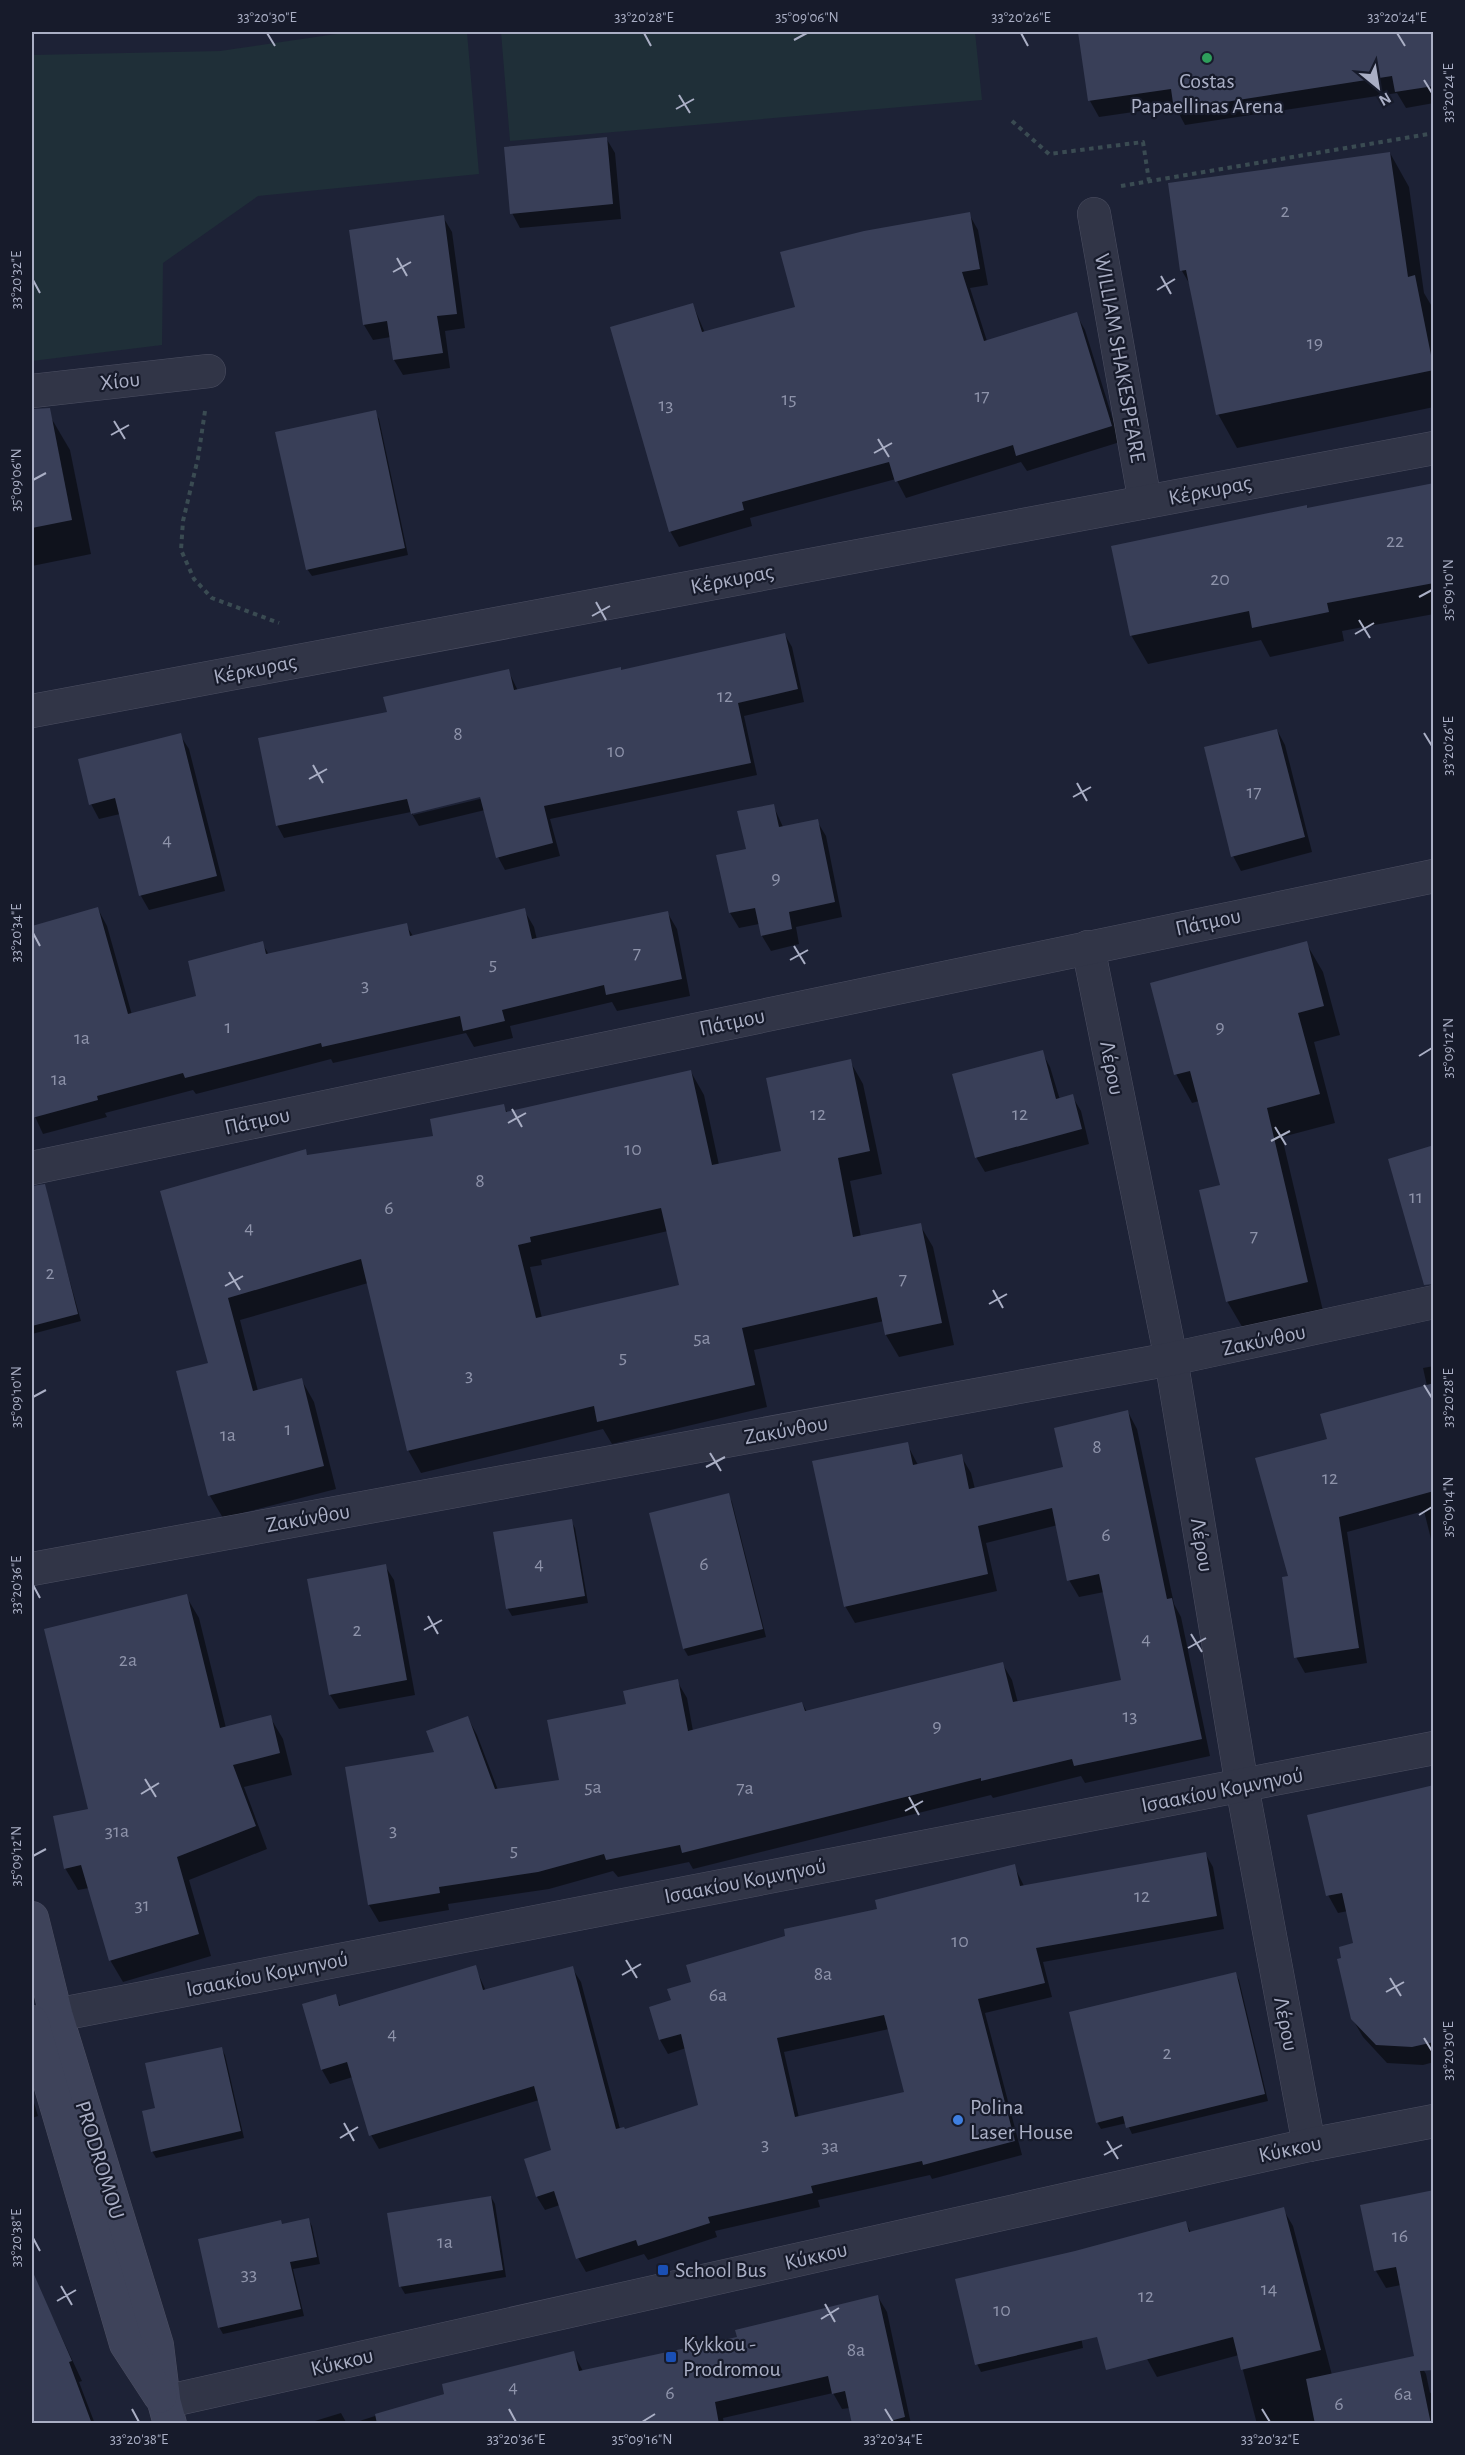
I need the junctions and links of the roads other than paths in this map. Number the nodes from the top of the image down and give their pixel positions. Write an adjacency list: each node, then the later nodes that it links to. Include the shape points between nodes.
1 (1094, 214): 5 (street, WILLIAM SHAKESPEARE)
2 (209, 371): 3 (street, Χίου)
3 (32, 391)
4 (1434, 448): 5 (street, Κέρκυρας)
5 (1145, 502): 6 (street, Κέρκυρας)
6 (32, 711)
7 (1434, 876): 8 (street, Πάτμου)
8 (1088, 947): 9 (street, Πάτμου); 11 (street, Λέρου)
9 (32, 1168)
10 (1434, 1302): 11 (street, Ζακύνθου)
11 (1171, 1359): 12 (street, Ζακύνθου); 14 (street, Λέρου)
12 (32, 1569)
13 (1434, 1748): 14 (street, Ισαακίου Κομνηνού)
14 (1242, 1786): 16 (street, Ισαακίου Κομνηνού); 18 (street, Λέρου)
15 (32, 1918): 16 (main road, PRODROMOU)
16 (44, 2019): 19 (main road, PRODROMOU, via 157,2345)
17 (1434, 2121): 18 (street, Κύκκου)
18 (1308, 2145): 19 (street, Κύκκου)
19 (167, 2413)

